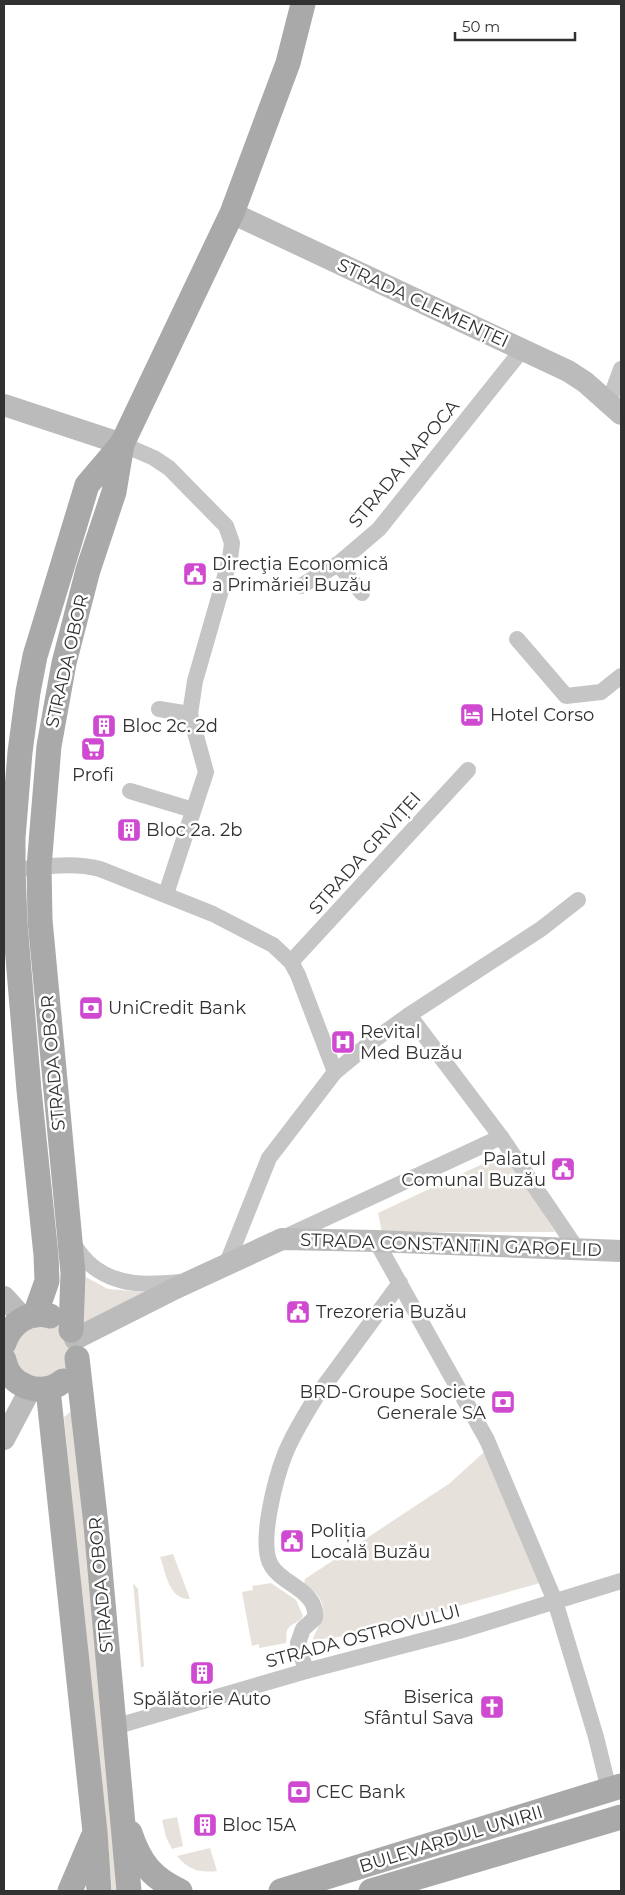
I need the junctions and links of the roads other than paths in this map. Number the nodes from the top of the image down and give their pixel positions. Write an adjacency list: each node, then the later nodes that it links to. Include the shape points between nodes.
1 (303, 4): 2 (main road, via 288,63)
2 (232, 213): 3 (street, STRADA CLEMENȚEI); 7 (main road)
3 (522, 350): 6 (street, STRADA CLEMENȚEI, via 568,371); 8 (street, STRADA NAPOCA, via 380,529)
4 (621, 369): 6 (street)
5 (4, 405): 7 (street)
6 (615, 408)
7 (122, 444): 14 (street, via 169,468 226,526 230,535 230,559 195,681); 18 (main road, STRADA OBOR, via 114,492 88,570 64,663 49,746); 19 (main road, STRADA OBOR, via 87,484 35,656 20,752)
8 (338, 564): 9 (street, STRADA NAPOCA); 10 (street)
9 (301, 586)
10 (362, 593)
11 (517, 639): 12 (street, via 566,696 601,692)
12 (621, 676)
13 (159, 709): 14 (street)
14 (190, 714): 17 (street, via 206,772)
15 (468, 770): 22 (street, STRADA GRIVIȚEI)
16 (130, 791): 17 (street)
17 (193, 810): 20 (street)
18 (39, 866): 19 (street); 20 (street, via 88,866); 26 (main road, STRADA OBOR, via 40,920)
19 (8, 871): 35 (main road, STRADA OBOR, via 46,1255 47,1281)
20 (166, 894): 22 (street, via 273,945)
21 (578, 900): 23 (street, via 541,930)
22 (291, 962): 24 (street)
23 (409, 1015): 24 (street); 25 (street)
24 (335, 1072): 31 (street, via 269,1158)
25 (501, 1137): 27 (street); 29 (street)
26 (70, 1239): 32 (street, via 90,1264 120,1281 154,1284); 37 (main road, STRADA OBOR)
27 (282, 1239): 28 (street, STRADA CONSTANTIN GAROFLID); 31 (street)
28 (376, 1241): 29 (street, STRADA CONSTANTIN GAROFLID); 33 (street)
29 (577, 1249): 30 (street, STRADA CONSTANTIN GAROFLID)
30 (621, 1251)
31 (227, 1263): 32 (street)
32 (190, 1281): 37 (street)
33 (400, 1283): 42 (street, via 487,1440); 43 (street, via 316,1397 285,1454 273,1492 266,1532 271,1565 310,1599 316,1613 303,1629 298,1643)
34 (4, 1297): 35 (street)
35 (29, 1316): 36 (main road, via 14,1324); 37 (main road, via 55,1317)
36 (4, 1343)
37 (74, 1343): 39 (main road, via 74,1369 58,1385); 44 (main road, STRADA OBOR, via 96,1525)
38 (4, 1360): 39 (main road, via 14,1380)
39 (39, 1389): 40 (street); 48 (main road, STRADA OBOR)
40 (4, 1439)
41 (621, 1581): 42 (street, STRADA OSTROVULUI)
42 (556, 1601): 43 (street, STRADA OSTROVULUI); 45 (street, via 596,1737)
43 (306, 1672): 44 (street, STRADA OSTROVULUI)
44 (114, 1727): 46 (main road, STRADA OBOR)
45 (615, 1788): 53 (main road, BULEVARDUL UNIRII)
46 (122, 1811): 51 (main road); 52 (main road, via 146,1866 166,1884)
47 (621, 1817): 54 (main road, BULEVARDUL UNIRII)
48 (95, 1832): 49 (main road); 50 (main road, STRADA OBOR)
49 (70, 1891)
50 (99, 1891)
51 (129, 1891)
52 (180, 1891)
53 (280, 1891)
54 (371, 1891)

